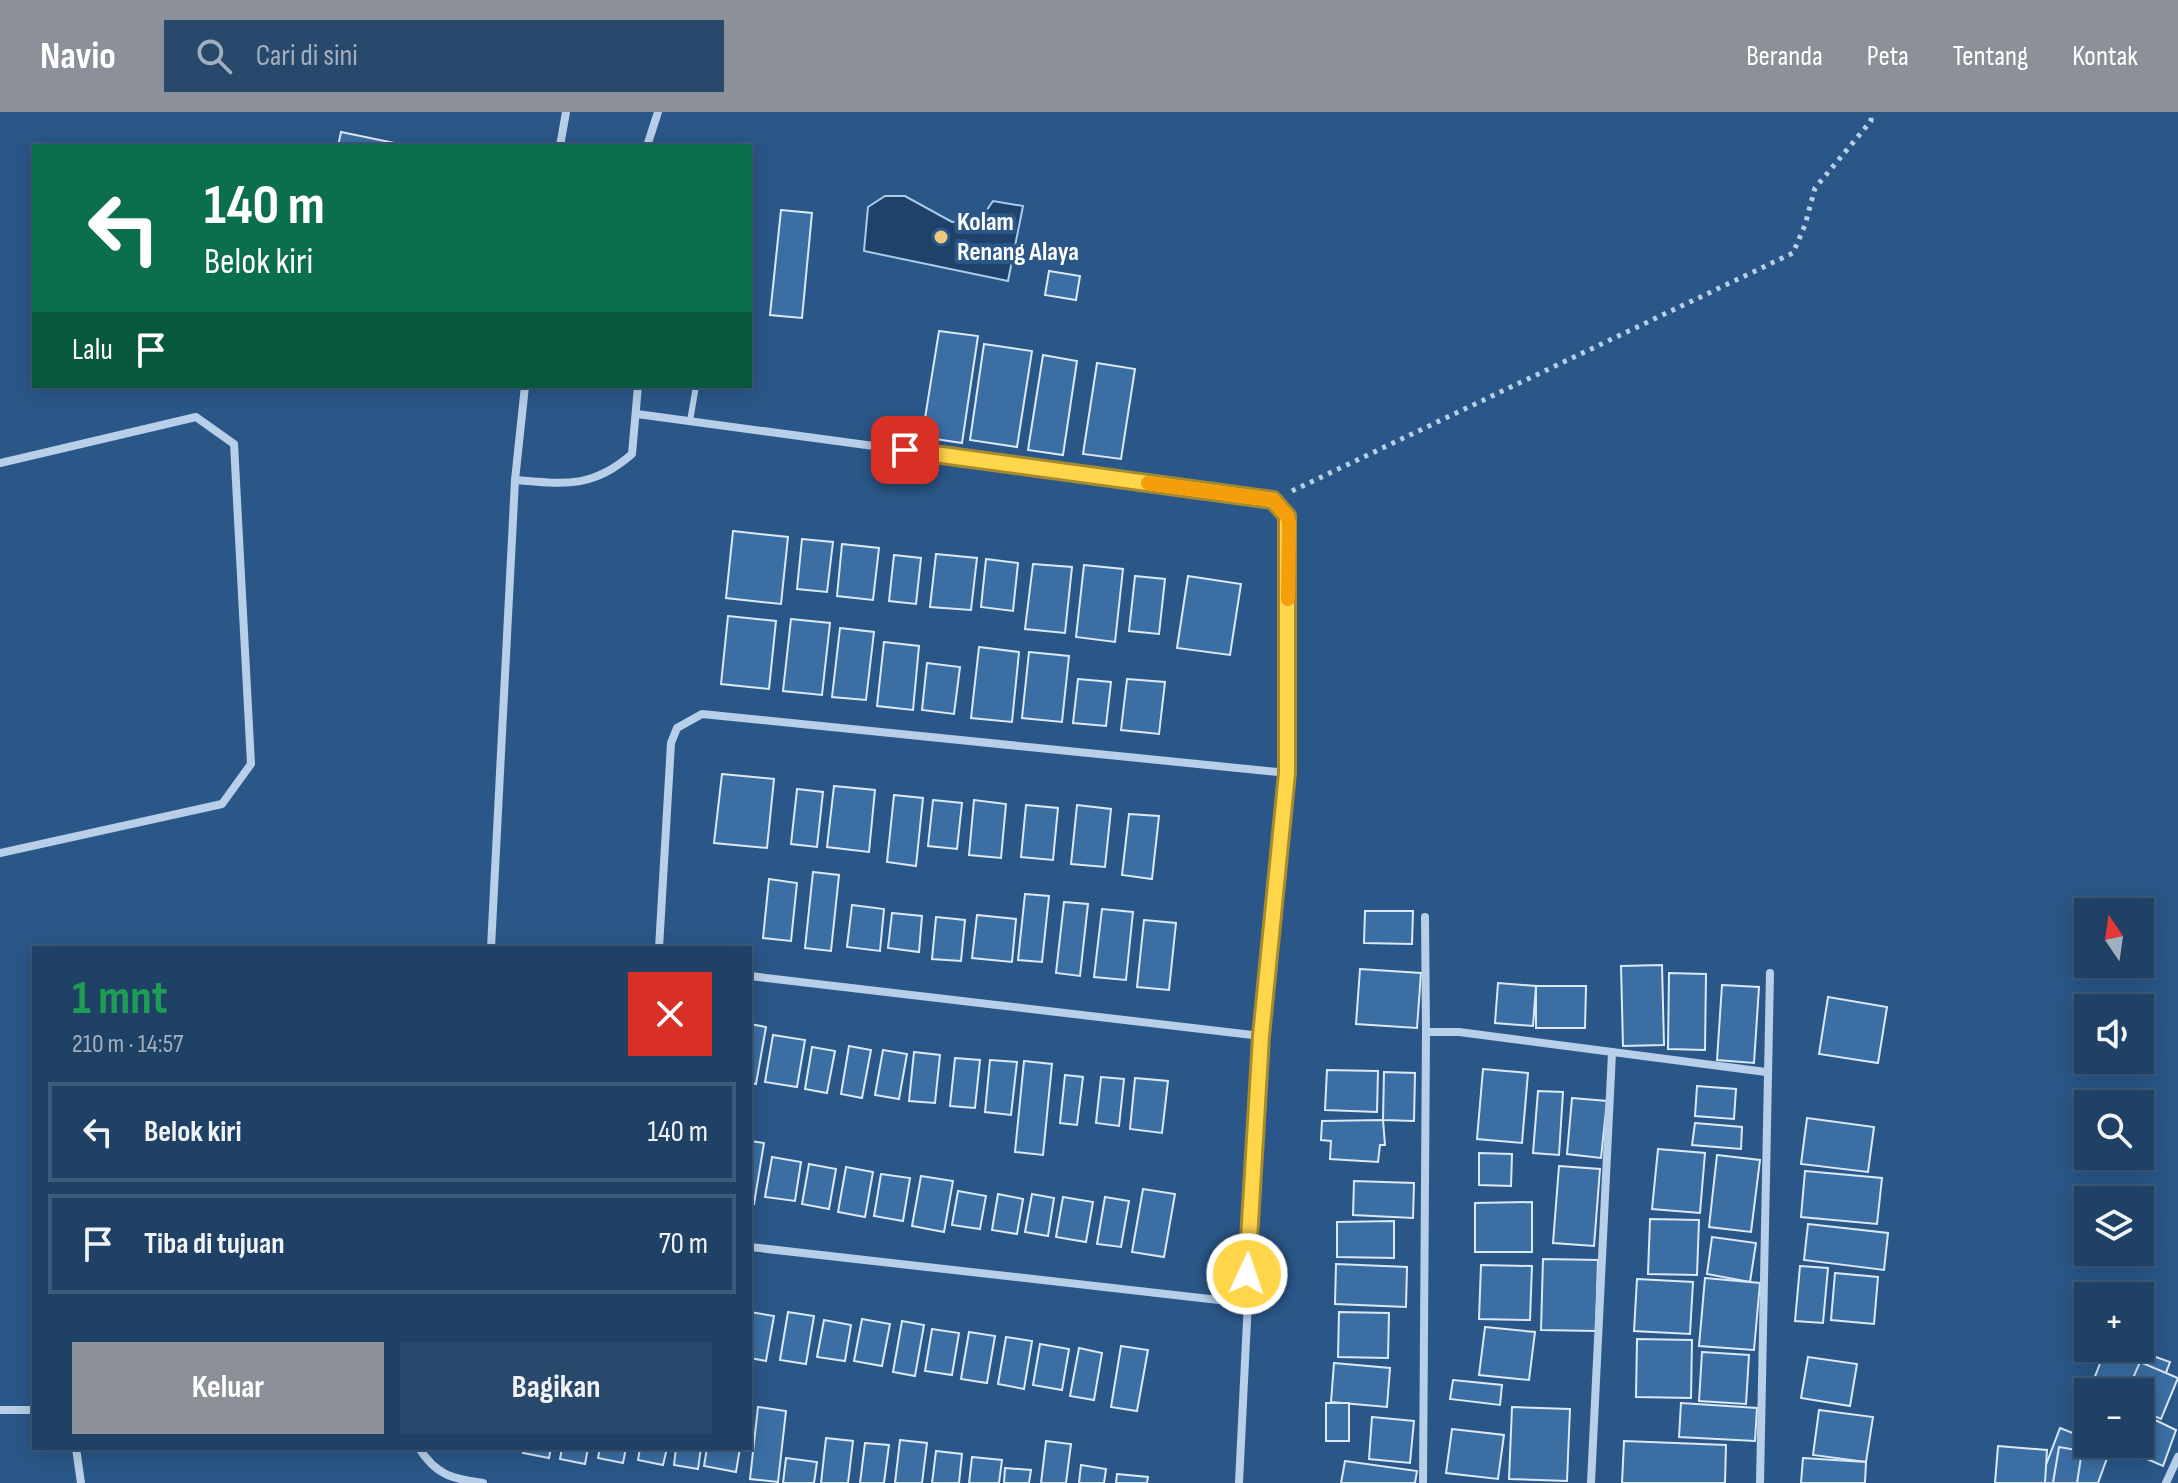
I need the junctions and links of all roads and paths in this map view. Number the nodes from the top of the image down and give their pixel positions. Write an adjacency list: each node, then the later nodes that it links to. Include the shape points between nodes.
1 (566, 112): 4 (street)
2 (658, 112): 5 (street)
3 (1871, 112): 13 (path, via 1871,121 1815,188 1793,253)
4 (560, 144)
5 (648, 144)
6 (525, 388): 12 (street)
7 (638, 388): 9 (street)
8 (696, 388): 10 (lane)
9 (637, 414): 10 (street); 12 (street, via 632,454 610,473 586,482)
10 (690, 421): 13 (street)
11 (0, 463): 15 (street, via 196,417 234,444 251,764 222,804)
12 (515, 480): 17 (street)
13 (1273, 500): 14 (street, via 1289,523)
14 (1287, 773): 18 (street, via 702,714 677,728 671,743); 22 (street)
15 (0, 853)
16 (1425, 917): 21 (street)
17 (491, 946)
18 (659, 946)
19 (1770, 973): 24 (street)
20 (752, 976): 22 (street)
21 (1426, 1032): 23 (street); 35 (street)
22 (1261, 1036): 26 (street)
23 (1612, 1053): 24 (street); 36 (street)
24 (1766, 1072): 37 (street)
25 (752, 1247): 26 (street)
26 (1245, 1303): 34 (street)
27 (0, 1410): 28 (street)
28 (32, 1410)
29 (76, 1450): 32 (street)
30 (420, 1450): 33 (street, via 431,1468)
31 (2178, 1457): 38 (street)
32 (81, 1483)
33 (483, 1483)
34 (1239, 1483)
35 (1423, 1483)
36 (1591, 1483)
37 (1760, 1483)
38 (2166, 1483)

